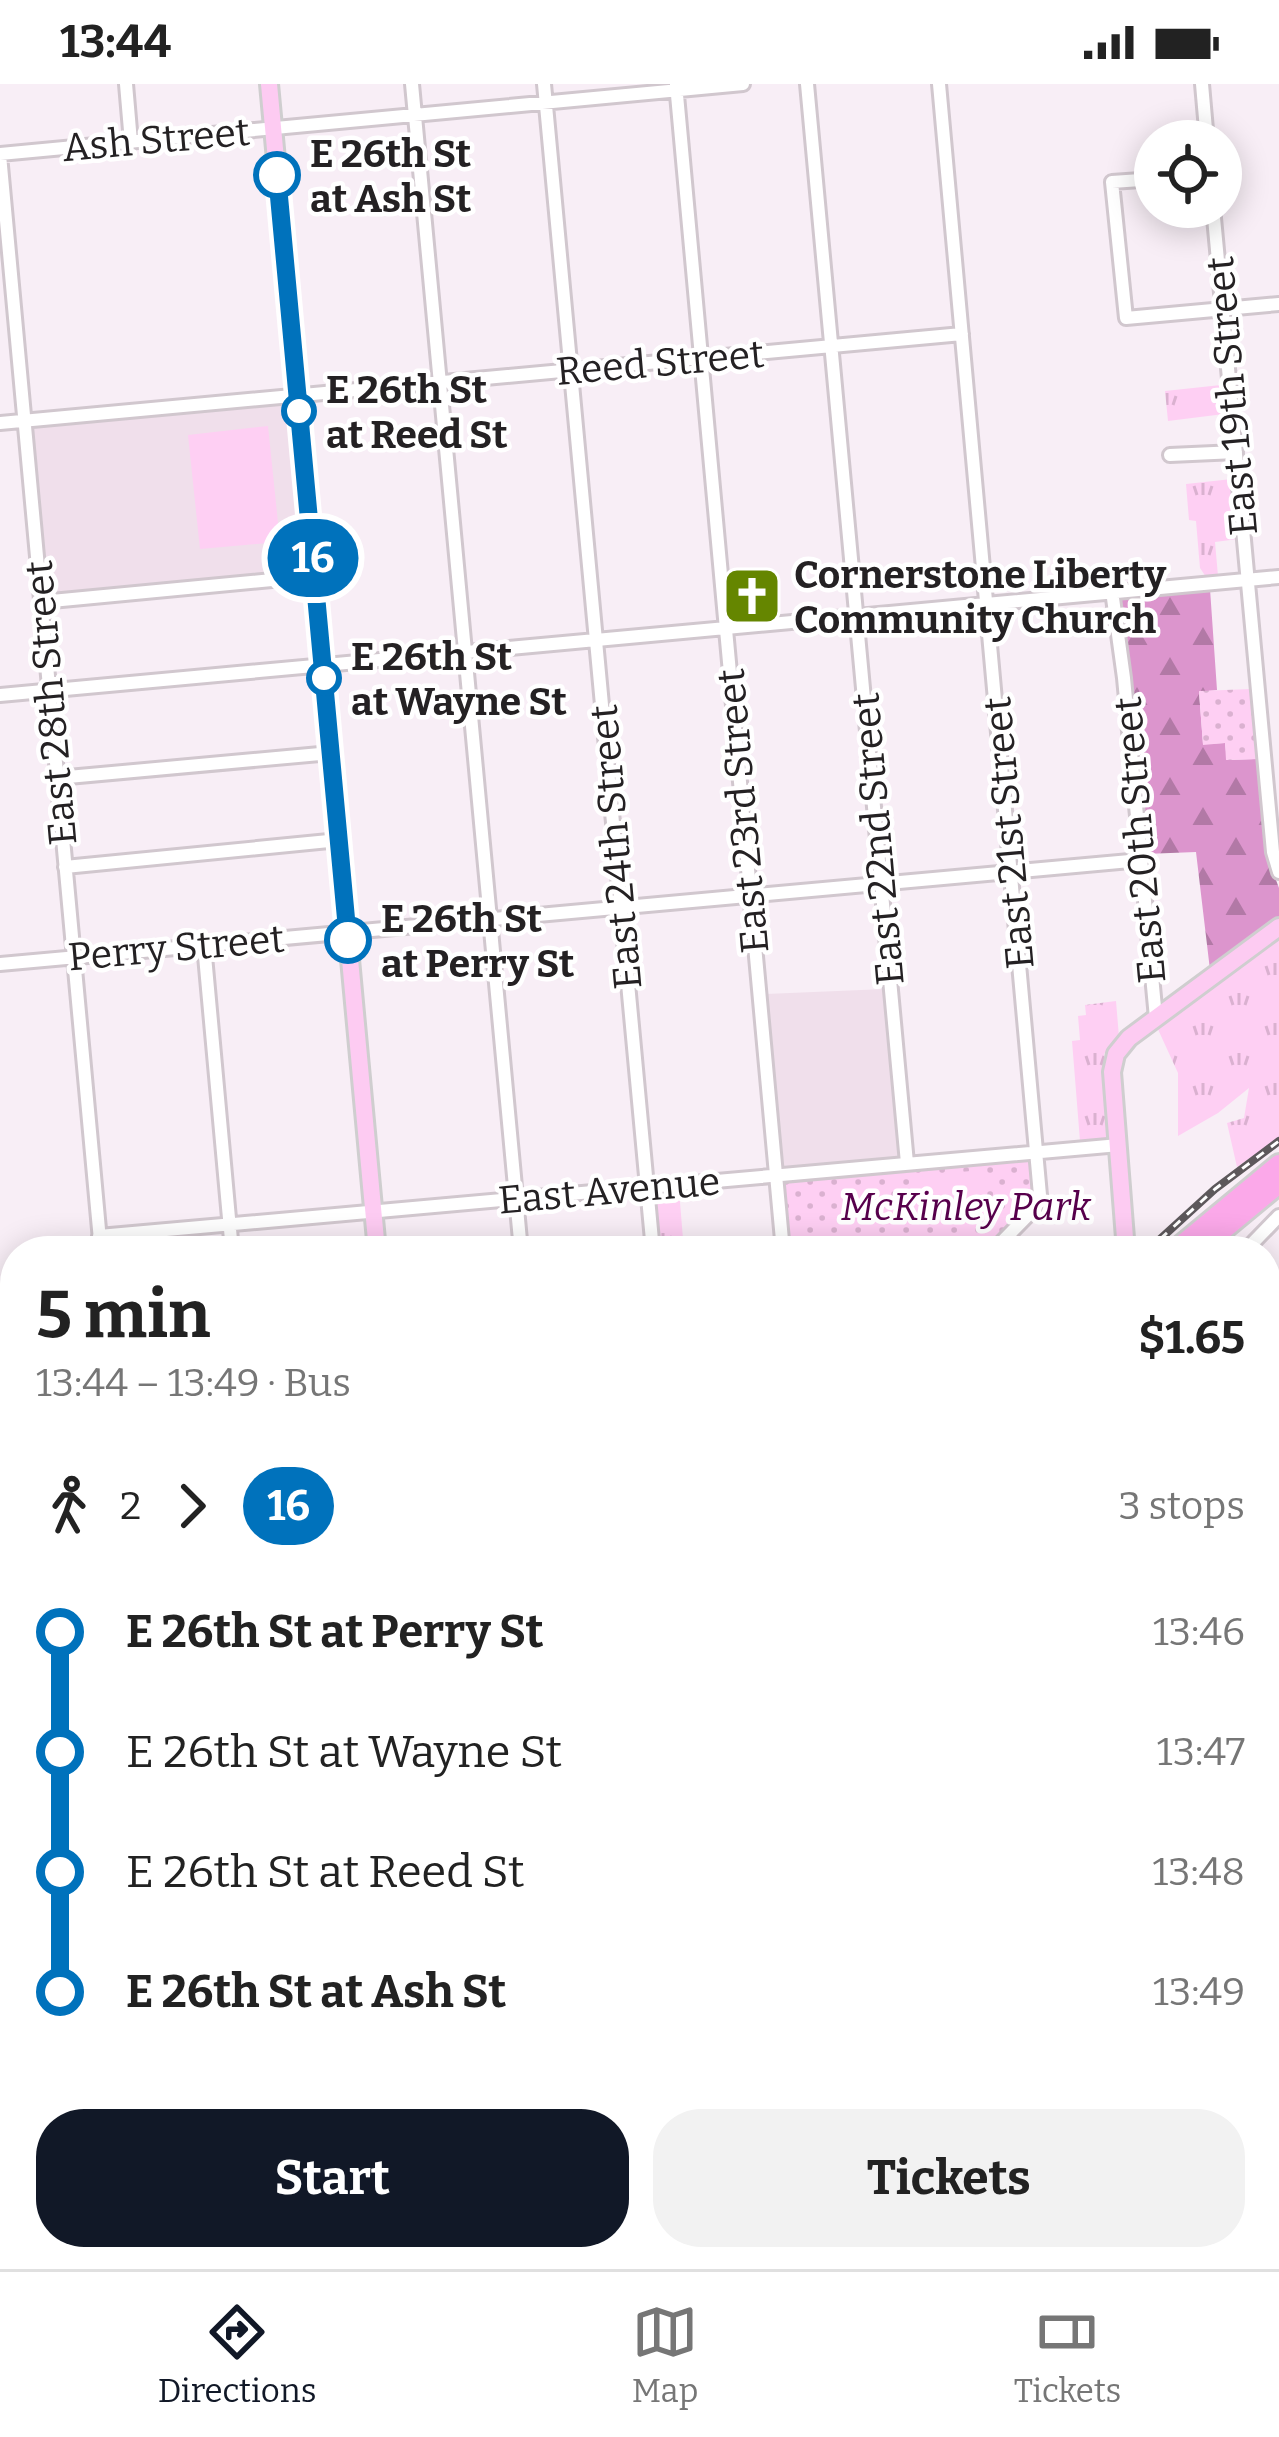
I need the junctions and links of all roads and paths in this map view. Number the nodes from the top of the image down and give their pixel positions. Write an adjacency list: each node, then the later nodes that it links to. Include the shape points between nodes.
1 (126, 84): 14 (street)
2 (269, 84): 13 (main road)
3 (412, 84): 11 (street)
4 (544, 84): 10 (street, East 24th Street)
5 (742, 84): 9 (street, Ash Street)
6 (807, 84): 21 (street, East 22nd Street)
7 (939, 84): 20 (street, East 21st Street)
8 (1202, 84): 12 (street)
9 (676, 87): 10 (street, Ash Street); 22 (street, East 23rd Street)
10 (546, 103): 11 (street, Ash Street); 23 (street, East 24th Street)
11 (415, 115): 13 (street, Ash Street); 24 (street)
12 (1205, 120)
13 (273, 128): 14 (street, Ash Street); 25 (main road)
14 (131, 142): 15 (street, Ash Street)
15 (0, 154): 26 (street, East 28th Street)
16 (1134, 180): 19 (street, via 1112,182 1126,318)
17 (1216, 228): 19 (street, East 19th Street)
18 (1279, 304): 19 (street)
19 (1223, 309): 28 (street, East 19th Street)
20 (962, 334): 21 (street, Reed Street); 35 (street, East 21st Street)
21 (831, 346): 22 (street, Reed Street); 36 (street, East 22nd Street)
22 (701, 358): 23 (street, Reed Street); 37 (street, East 23rd Street)
23 (571, 370): 24 (street, Reed Street); 38 (street, East 24th Street)
24 (440, 382): 25 (street, Reed Street); 39 (street)
25 (298, 395): 26 (street, Reed Street); 30 (main road)
26 (24, 421): 27 (street, Reed Street); 34 (street, East 28th Street)
27 (0, 423)
28 (1236, 452): 29 (street); 32 (street, East 19th Street)
29 (1170, 455)
30 (314, 576): 34 (street); 40 (main road)
31 (1279, 577): 32 (street)
32 (1248, 580): 33 (street); 49 (street, East 19th Street)
33 (1112, 591): 35 (street); 46 (street, East 20th Street)
34 (41, 602): 41 (street, East 28th Street)
35 (987, 604): 36 (street); 48 (street, East 21st Street)
36 (856, 616): 37 (street); 50 (street, East 22nd Street)
37 (726, 628): 38 (street); 51 (street, East 23rd Street)
38 (596, 640): 39 (street); 52 (street, East 24th Street)
39 (465, 652): 40 (street); 53 (street)
40 (323, 665): 41 (street); 43 (main road)
41 (49, 691): 42 (street); 44 (street, East 28th Street)
42 (0, 694)
43 (331, 753): 44 (street); 45 (main road)
44 (57, 778): 47 (street, East 28th Street)
45 (339, 841): 47 (street); 55 (main road)
46 (1142, 860): 48 (street, Perry Street); 59 (street, East 20th Street)
47 (65, 867): 57 (street, East 28th Street)
48 (1012, 871): 50 (street, Perry Street); 61 (street, East 21st Street)
49 (1279, 872)
50 (880, 883): 51 (street, Perry Street); 62 (street, East 22nd Street)
51 (750, 895): 52 (street, Perry Street); 64 (street, East 23rd Street)
52 (621, 907): 53 (street, Perry Street); 66 (street, East 24th Street)
53 (490, 918): 55 (street, Perry Street); 67 (street)
54 (1279, 927): 59 (main road)
55 (347, 931): 56 (street, Perry Street); 68 (main road)
56 (204, 945): 57 (street, Perry Street); 69 (street)
57 (74, 957): 58 (street, Perry Street); 70 (street, East 28th Street)
58 (0, 964)
59 (1156, 1018): 60 (main road, via 1114,1058)
60 (1118, 1145): 61 (street, East Avenue); 78 (main road)
61 (1038, 1151): 62 (street, East Avenue); 77 (street, East 21st Street, via 1039,1202)
62 (907, 1163): 64 (street, East Avenue)
63 (1279, 1164): 79 (highway)
64 (775, 1175): 66 (street, East Avenue); 76 (street, East 23rd Street)
65 (1279, 1184): 80 (highway)
66 (647, 1186): 67 (street, East Avenue); 75 (street, East 24th Street)
67 (516, 1198): 68 (street, East Avenue); 74 (street)
68 (374, 1211): 69 (street, East Avenue); 73 (main road)
69 (230, 1224): 71 (street, East Avenue); 72 (street)
70 (99, 1236)
71 (152, 1236)
72 (231, 1236)
73 (376, 1236)
74 (520, 1236)
75 (652, 1236)
76 (781, 1236)
77 (1007, 1236)
78 (1125, 1236)
79 (1192, 1236)
80 (1216, 1236)

